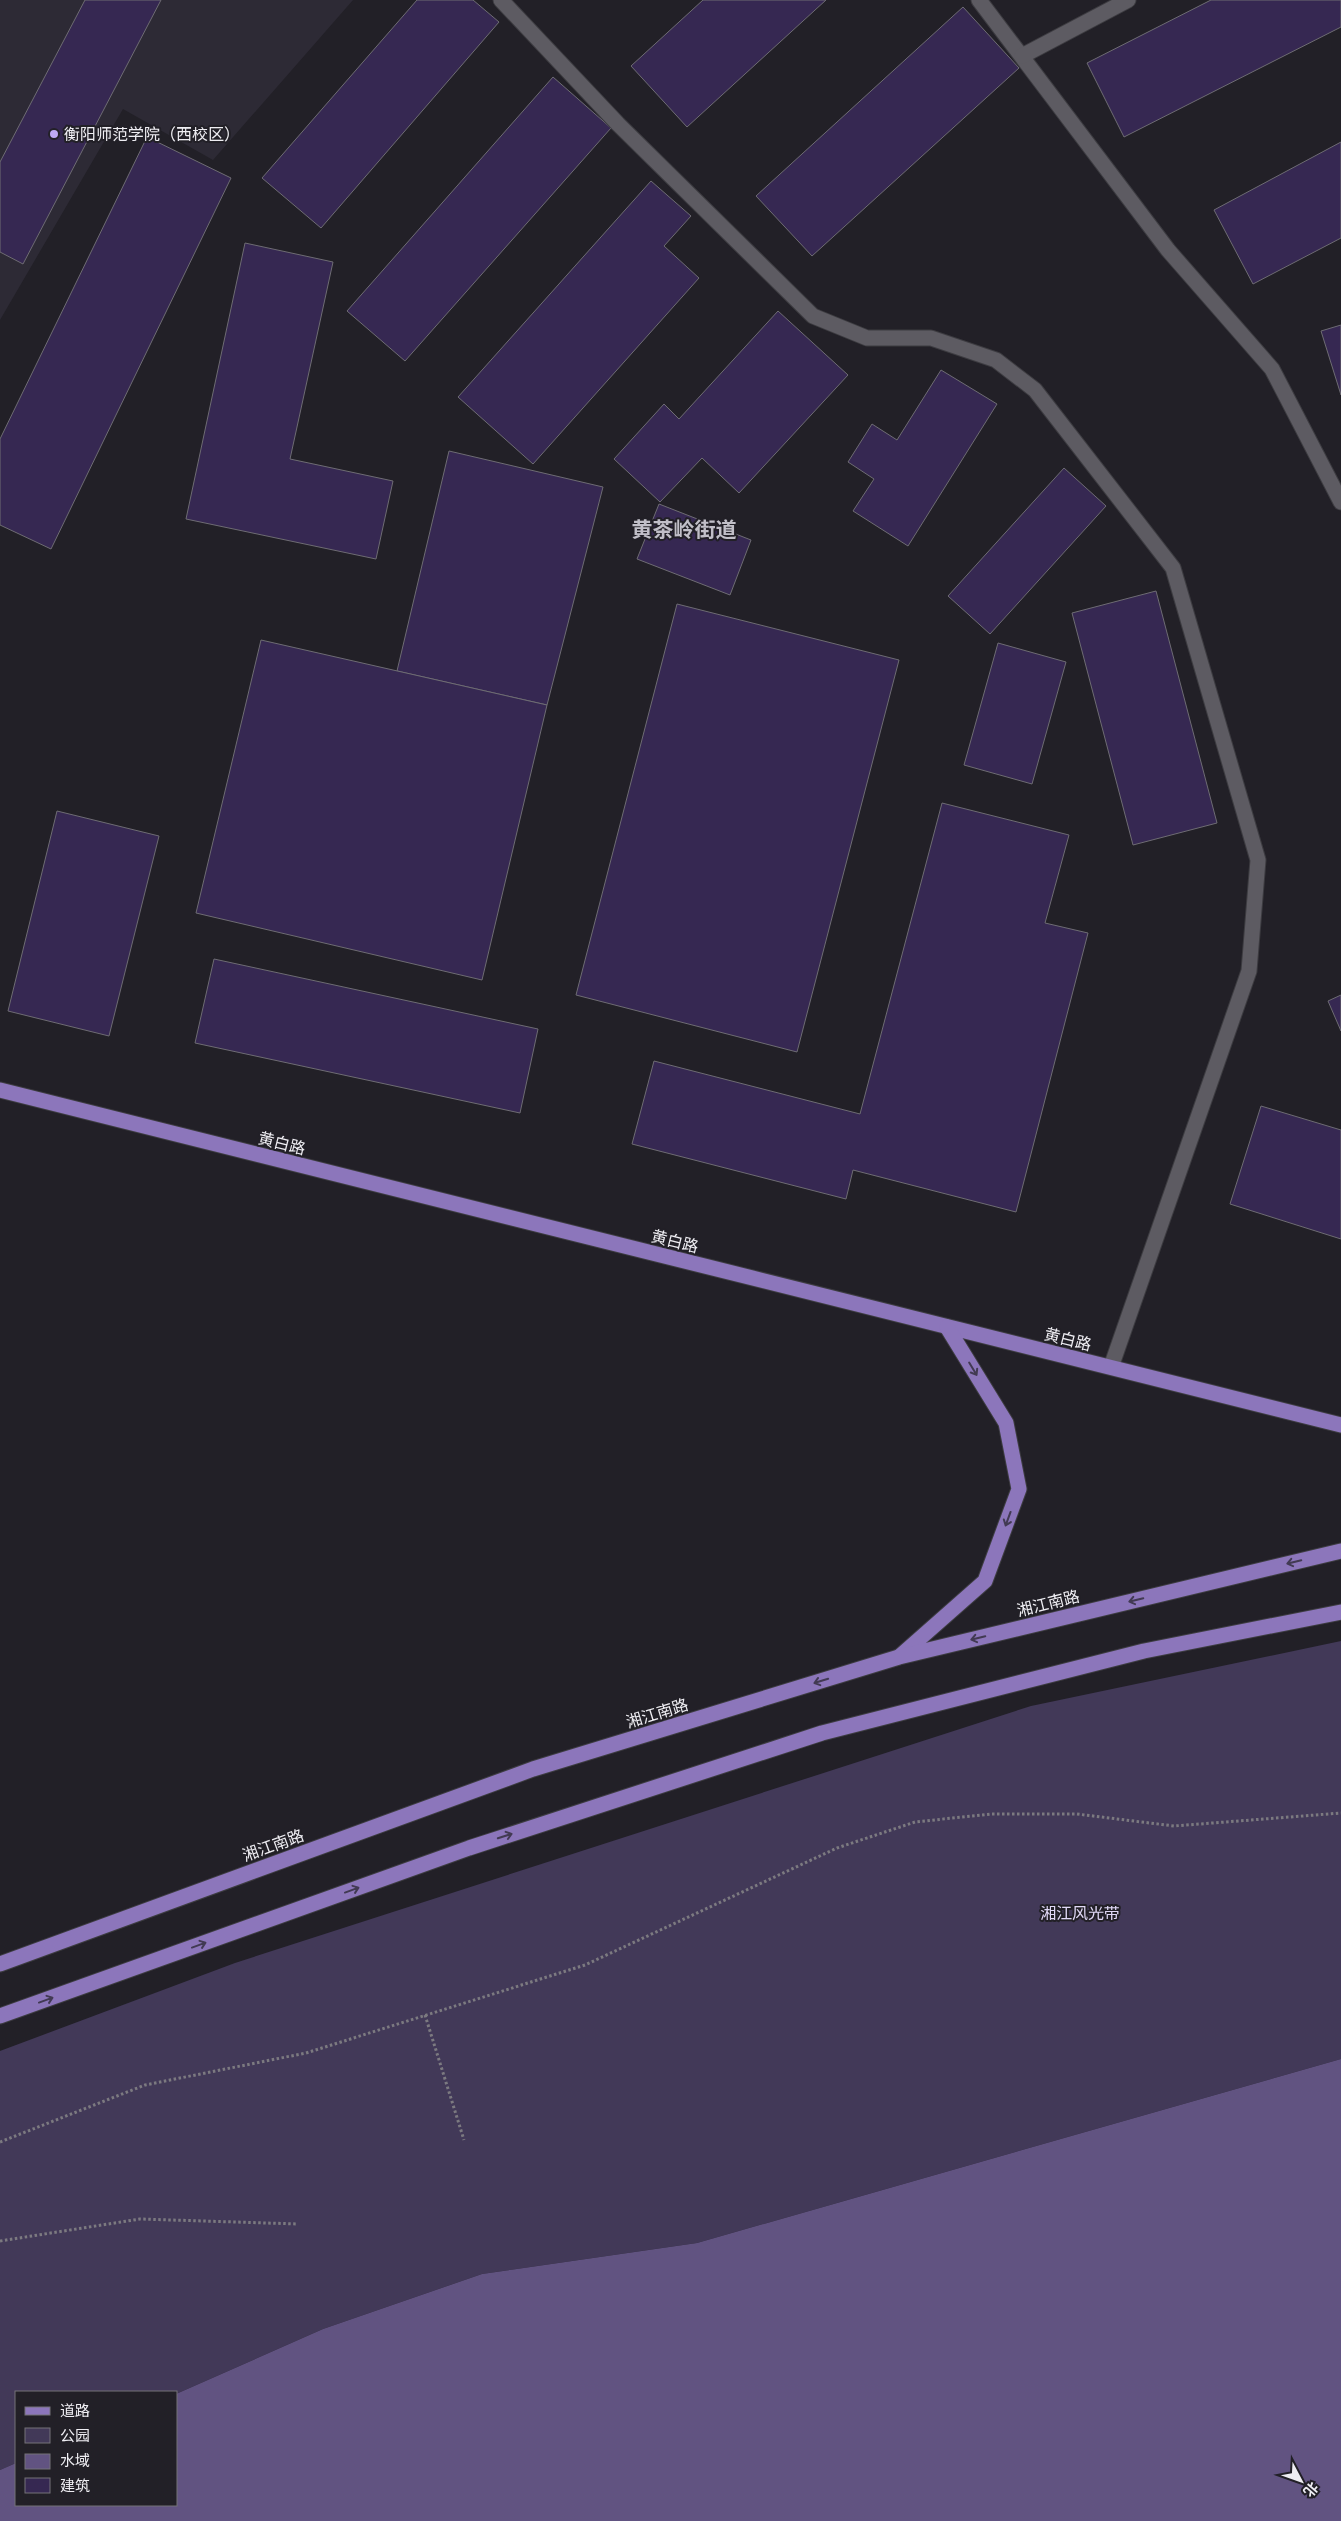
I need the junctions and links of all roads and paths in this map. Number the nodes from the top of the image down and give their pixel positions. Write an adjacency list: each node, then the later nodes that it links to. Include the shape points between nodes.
1 (501, 0): 8 (lane, via 618,124 812,316 867,338 930,338 996,360 1035,390 1173,568 1258,860 1249,971)
2 (979, 0): 4 (lane)
3 (1128, 0): 4 (lane)
4 (1022, 56): 5 (lane, via 1168,250 1272,369)
5 (1341, 502)
6 (0, 1090): 7 (main road, 黄白路)
7 (947, 1327): 8 (main road, 黄白路); 12 (main road, one-way to 12, via 1006,1423 1019,1489 985,1581)
8 (1111, 1367): 9 (main road, 黄白路)
9 (1341, 1425)
10 (1341, 1551): 12 (main road, 湘江南路, one-way to 12)
11 (1341, 1612): 15 (main road, one-way to 11, via 469,1848 822,1733 1144,1651)
12 (899, 1657): 14 (main road, 湘江南路, one-way to 14, via 533,1769)
13 (1341, 1813): 16 (path, via 1174,1826 1077,1814 991,1814 915,1822 837,1848 585,1965)
14 (0, 1964)
15 (0, 2016)
16 (425, 2016): 17 (path); 18 (path, via 306,2053 145,2085)
17 (464, 2140)
18 (0, 2142)
19 (298, 2224): 20 (path, via 140,2219)
20 (0, 2241)

